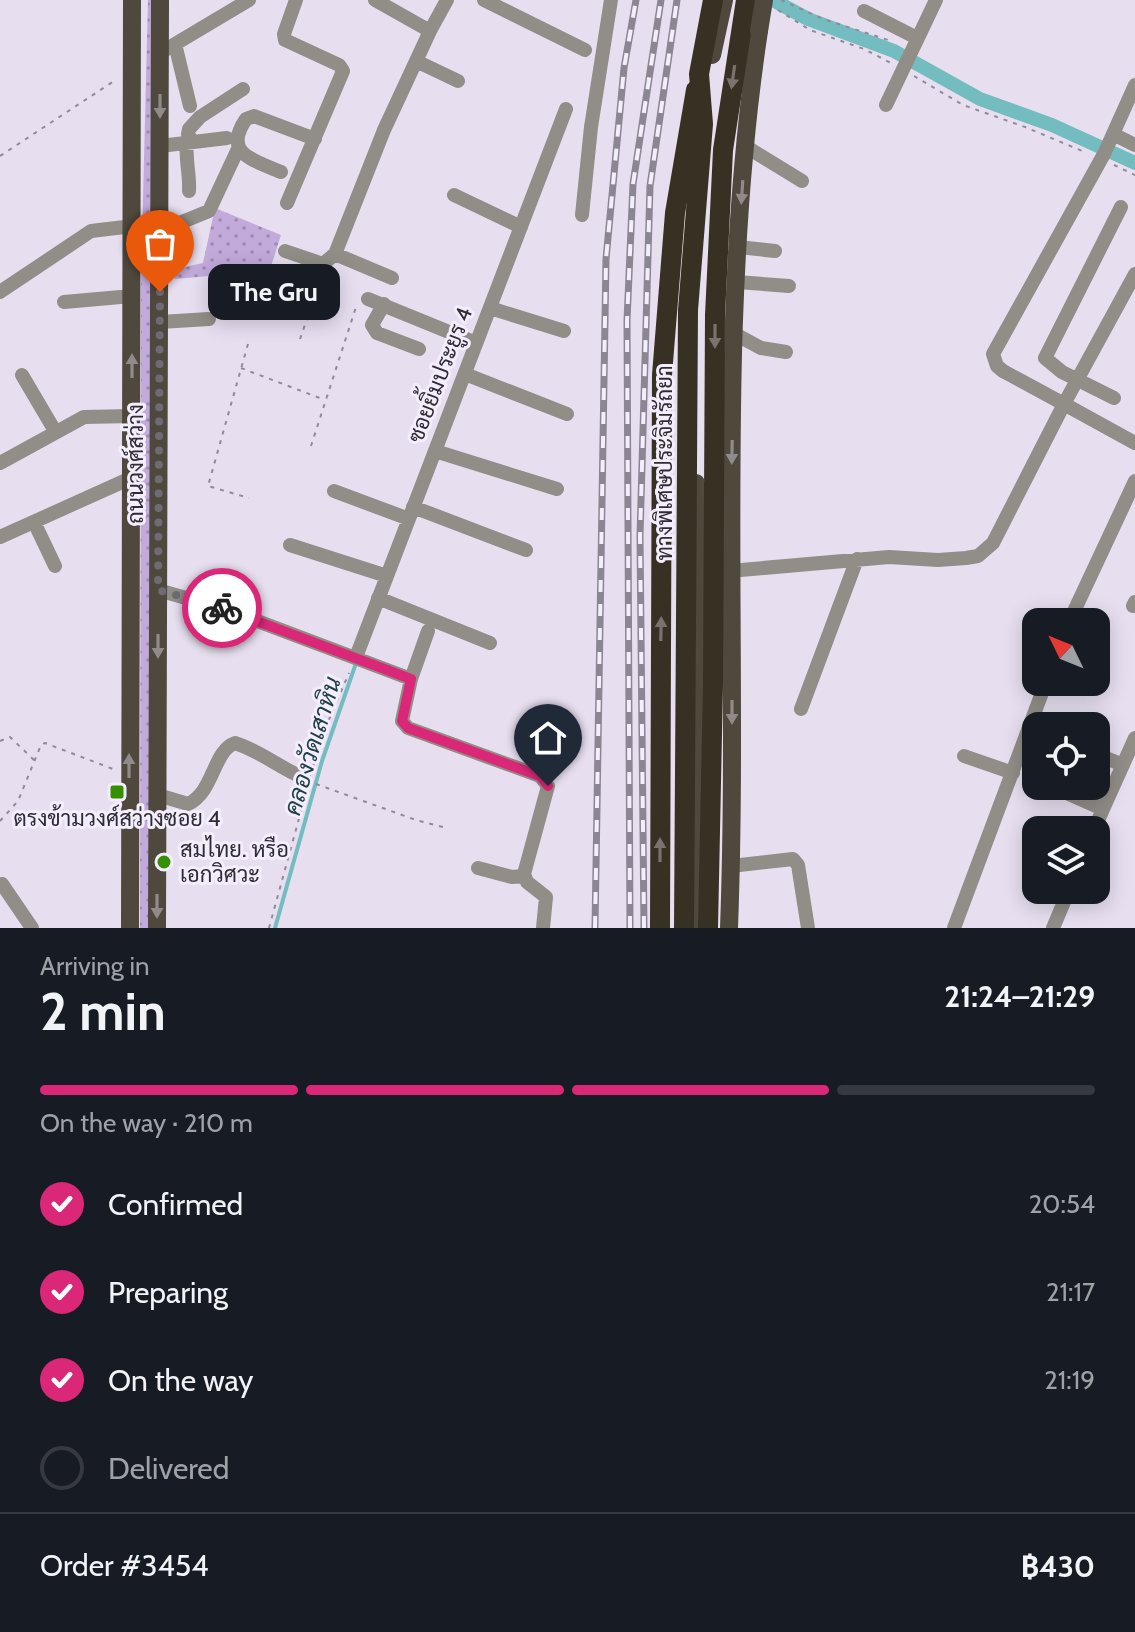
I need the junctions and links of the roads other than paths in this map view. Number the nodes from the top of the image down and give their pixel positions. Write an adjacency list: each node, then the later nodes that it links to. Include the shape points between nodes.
1 (132, 0): 41 (main road, ถนนวงศ์สว่าง)
2 (160, 0): 17 (main road, ถนนวงศ์สว่าง)
3 (249, 0): 17 (street)
4 (296, 0): 27 (street, via 285,40 343,71)
5 (375, 0): 15 (street)
6 (447, 0): 15 (street)
7 (484, 0): 13 (street)
8 (611, 0): 40 (street)
9 (746, 0): 121 (highway, one-way to 121, via 723,150 715,315)
10 (936, 0): 16 (street)
11 (720, 3): 20 (highway, ทางพิเศษประจิมรัถยา, bridge); 108 (main road, via 697,145)
12 (770, 4): 32 (main road, bridge, via 759,31)
13 (508, 5): 18 (street)
14 (864, 11): 16 (street)
15 (430, 31): 19 (street)
16 (913, 45): 24 (street)
17 (167, 49): 25 (street); 31 (main road, ถนนวงศ์สว่าง, one-way to 31)
18 (585, 50)
19 (416, 61): 21 (street); 47 (street)
20 (699, 74): 118 (highway, one-way to 20, bridge, via 662,375 675,213); 119 (highway, ทางพิเศษประจิมรัถยา, bridge, via 703,124 688,310)
21 (458, 81)
22 (1135, 85): 33 (street)
23 (243, 89): 28 (street, via 195,121)
24 (886, 105)
25 (190, 106)
26 (566, 109): 42 (street, ซอยยิ้มประยูร 4)
27 (315, 139): 29 (street, via 254,116 246,119); 38 (street)
28 (189, 142): 29 (street); 31 (street); 36 (street)
29 (232, 144): 34 (street); 43 (street, via 209,211)
30 (1135, 145): 33 (street)
31 (160, 146): 43 (main road, ถนนวงศ์สว่าง)
32 (745, 146): 35 (street); 44 (main road, one-way to 44)
33 (1107, 147): 69 (street, via 993,354 1003,371)
34 (281, 172)
35 (802, 181)
36 (189, 191)
37 (454, 195): 42 (street)
38 (287, 203)
39 (1121, 207): 67 (street, via 1045,354 1048,363)
40 (582, 215)
41 (133, 226): 52 (street, via 91,231); 53 (main road, ถนนวงศ์สว่าง)
42 (521, 227): 57 (street, ซอยยิ้มประยูร 4)
43 (160, 231): 59 (main road, ถนนวงศ์สว่าง)
44 (738, 247): 46 (street); 50 (main road)
45 (285, 251): 47 (street, via 323,264)
46 (775, 251)
47 (335, 254): 49 (street)
48 (1135, 274): 67 (street)
49 (392, 278)
50 (737, 282): 51 (street); 61 (main road)
51 (789, 286)
52 (0, 292)
53 (132, 296): 55 (street); 71 (main road, ถนนวงศ์สว่าง, one-way to 53)
54 (364, 297): 56 (street)
55 (64, 302)
56 (384, 304): 62 (street); 63 (street, via 372,325 377,333)
57 (490, 308): 60 (street); 62 (street, ซอยยิ้มประยูร 4)
58 (209, 319): 59 (street)
59 (160, 322): 89 (main road, ถนนวงศ์สว่าง)
60 (564, 331)
61 (735, 334): 64 (street, via 761,348); 87 (main road, one-way to 87)
62 (476, 343): 65 (street, ซอยยิ้มประยูร 4)
63 (419, 349)
64 (786, 352)
65 (465, 374): 70 (street); 74 (street, ซอยยิ้มประยูร 4)
66 (22, 375): 72 (street)
67 (1078, 379): 68 (street); 69 (street)
68 (1114, 398)
69 (1064, 404): 73 (street); 85 (street, via 993,543 978,556)
70 (567, 414)
71 (132, 416): 72 (street, via 84,417); 76 (main road, ถนนวงศ์สว่าง)
72 (55, 431): 75 (street)
73 (1135, 443)
74 (435, 451): 78 (street); 80 (street, ซอยยิ้มประยูร 4)
75 (0, 463)
76 (131, 478): 81 (street); 115 (main road, ถนนวงศ์สว่าง, one-way to 76)
77 (1135, 481): 91 (street)
78 (557, 489)
79 (334, 491): 80 (street)
80 (411, 513): 84 (street); 88 (street, ซอยยิ้มประยูร 4)
81 (34, 522): 82 (street); 86 (street)
82 (0, 537)
83 (290, 545): 88 (street)
84 (526, 550)
85 (857, 559): 87 (street); 96 (street)
86 (55, 566)
87 (729, 571): 109 (main road, one-way to 109)
88 (387, 576): 90 (street, ซอยยิ้มประยูร 4)
89 (158, 590): 94 (street); 104 (main road, ถนนวงศ์สว่าง, one-way to 104)
90 (378, 598): 93 (street); 94 (street, ซอยยิ้มประยูร 4)
91 (1076, 608)
92 (428, 631): 95 (street)
93 (490, 643)
94 (356, 657): 95 (street)
95 (411, 679): 111 (street, via 402,721 408,728 546,782)
96 (801, 709)
97 (1135, 738): 101 (street)
98 (1022, 753): 102 (street)
99 (964, 756): 102 (street)
100 (1110, 760): 101 (street)
101 (1123, 765): 106 (street)
102 (1013, 773): 124 (street)
103 (304, 778): 104 (street, via 235,743 225,748 196,800 188,804)
104 (158, 795): 116 (main road, ถนนวงศ์สว่าง, one-way to 116)
105 (1083, 800): 106 (street)
106 (1103, 809): 107 (street)
107 (1100, 816)
108 (699, 822): 119 (highway); 120 (main road)
109 (731, 866): 122 (main road); 123 (street, via 793,859)
110 (478, 868): 111 (street)
111 (524, 876): 117 (street, via 546,897)
112 (2, 884): 114 (street)
113 (1063, 904): 125 (street)
114 (32, 928)
115 (130, 928)
116 (157, 928)
117 (543, 928)
118 (660, 928)
119 (686, 928)
120 (698, 928)
121 (708, 928)
122 (729, 928)
123 (808, 928)
124 (954, 928)
125 (1053, 928)

